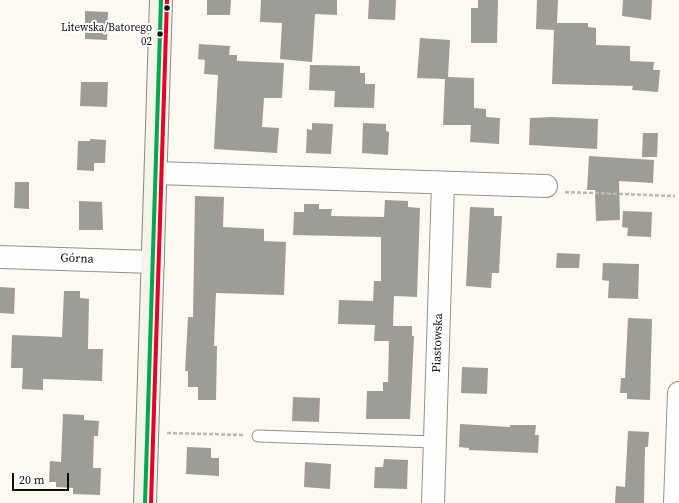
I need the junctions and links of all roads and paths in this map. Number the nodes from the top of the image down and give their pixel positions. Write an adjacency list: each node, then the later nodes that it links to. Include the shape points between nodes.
1 (161, 0): 2 (main road)
2 (156, 173): 3 (street); 7 (main road)
3 (443, 183): 4 (street); 11 (street, Piastowska)
4 (546, 186): 5 (path, via 558,192)
5 (675, 196)
6 (0, 257): 7 (street, Górna)
7 (153, 262): 12 (main road)
8 (679, 393): 14 (street)
9 (167, 433): 10 (path)
10 (258, 436): 11 (lane)
11 (435, 442): 13 (street, Piastowska)
12 (145, 503)
13 (433, 503)
14 (675, 503)

